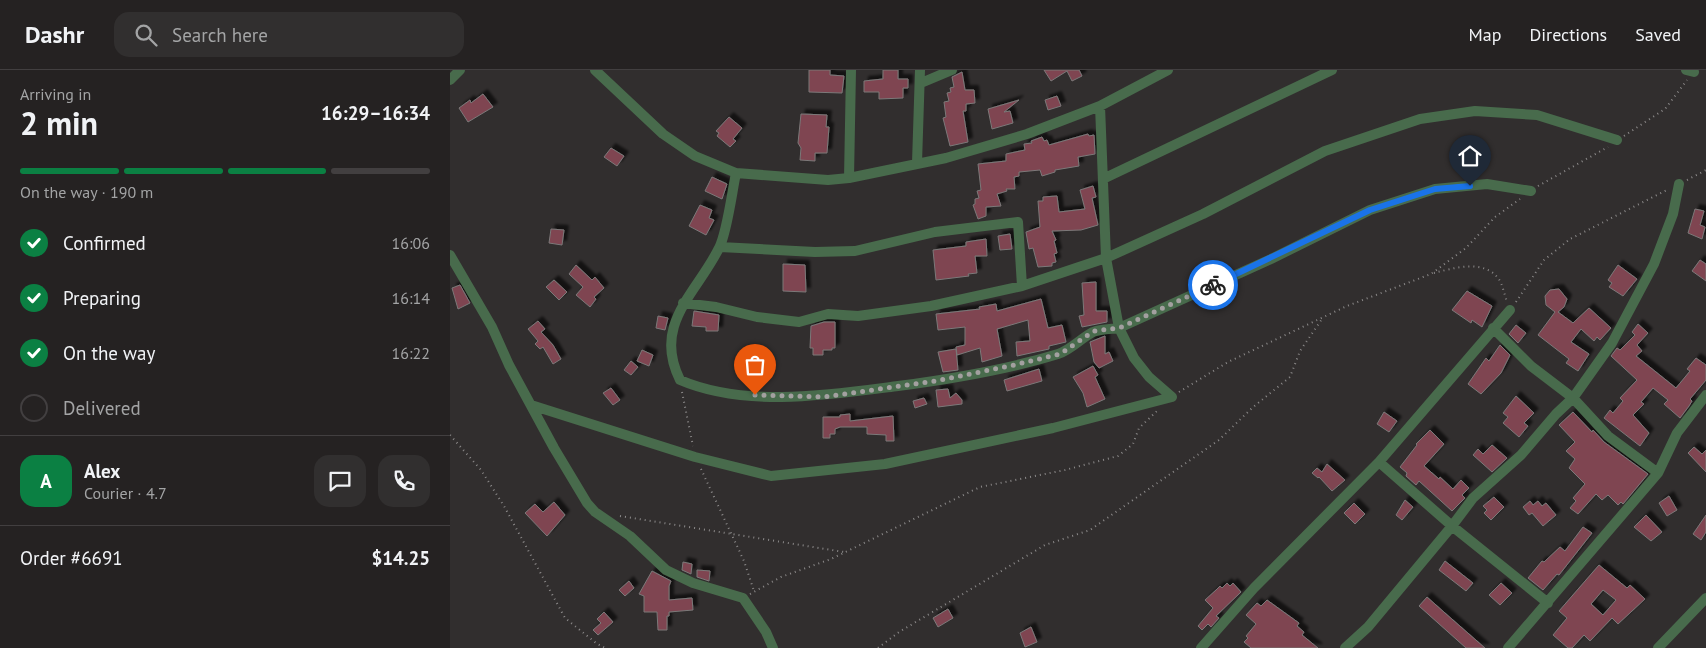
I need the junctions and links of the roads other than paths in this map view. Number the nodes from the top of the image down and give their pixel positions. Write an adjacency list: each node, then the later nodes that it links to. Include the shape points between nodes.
1 (460, 70): 8 (street)
2 (595, 70): 13 (street, via 664,134 695,156)
3 (851, 70): 14 (street)
4 (920, 70): 9 (street)
5 (952, 70): 9 (street)
6 (1168, 70): 10 (street)
7 (1332, 70): 15 (street)
8 (450, 80)
9 (921, 82): 12 (street)
10 (1100, 106): 12 (street, via 987,147); 15 (street)
11 (1617, 140): 20 (street, via 1537,116 1475,111 1420,119 1325,151 1203,214)
12 (917, 163): 14 (street)
13 (736, 173): 14 (street, via 828,180); 18 (street)
14 (849, 178)
15 (1105, 178): 20 (street)
16 (1679, 184): 26 (street, via 1673,214 1654,264 1612,343)
17 (1531, 191): 24 (street, via 1487,184 1435,189 1370,210)
18 (720, 247): 21 (street, via 855,251 935,232 1018,222); 22 (street)
19 (450, 256): 28 (street, via 492,327)
20 (1106, 258): 21 (street); 24 (street)
21 (1022, 286): 22 (street, via 931,306 858,316 828,314 799,322)
22 (683, 303): 24 (street, via 670,348 680,380 703,390 773,396 823,397 936,381 1060,354 1094,331)
23 (1510, 310): 25 (street)
24 (1119, 328): 28 (street, via 1134,358 1149,377 1172,397 1053,428 885,464 771,476 696,457)
25 (1494, 328): 26 (street, via 1531,366); 29 (street)
26 (1573, 398): 30 (street, via 1608,436); 31 (street, via 1521,455 1473,498)
27 (1705, 399): 30 (street, via 1677,433)
28 (531, 405): 34 (street, via 595,512 630,536 666,570 692,583 743,598)
29 (1379, 462): 31 (street); 35 (street, via 1254,588)
30 (1658, 473): 33 (street)
31 (1452, 526): 33 (street); 36 (street, via 1368,627)
32 (1706, 598): 38 (street)
33 (1548, 603): 37 (street)
34 (773, 648)
35 (1201, 648)
36 (1345, 648)
37 (1508, 648)
38 (1658, 648)

